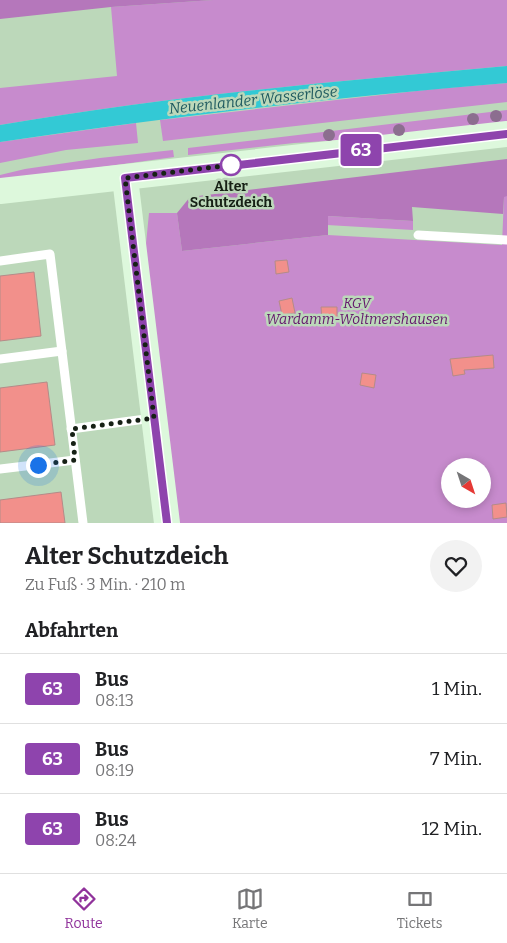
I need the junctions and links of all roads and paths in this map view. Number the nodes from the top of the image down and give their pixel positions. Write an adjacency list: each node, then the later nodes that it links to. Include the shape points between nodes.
1 (507, 134): 2 (street)
2 (125, 178): 3 (street); 9 (street)
3 (0, 191)
4 (418, 235): 5 (lane)
5 (507, 240)
6 (0, 261): 7 (lane, via 50,254)
7 (62, 351): 8 (lane); 10 (lane)
8 (0, 359)
9 (154, 418): 10 (lane); 14 (street)
10 (72, 429): 11 (lane)
11 (75, 460): 12 (lane); 13 (lane)
12 (0, 469)
13 (83, 523)
14 (167, 523)

